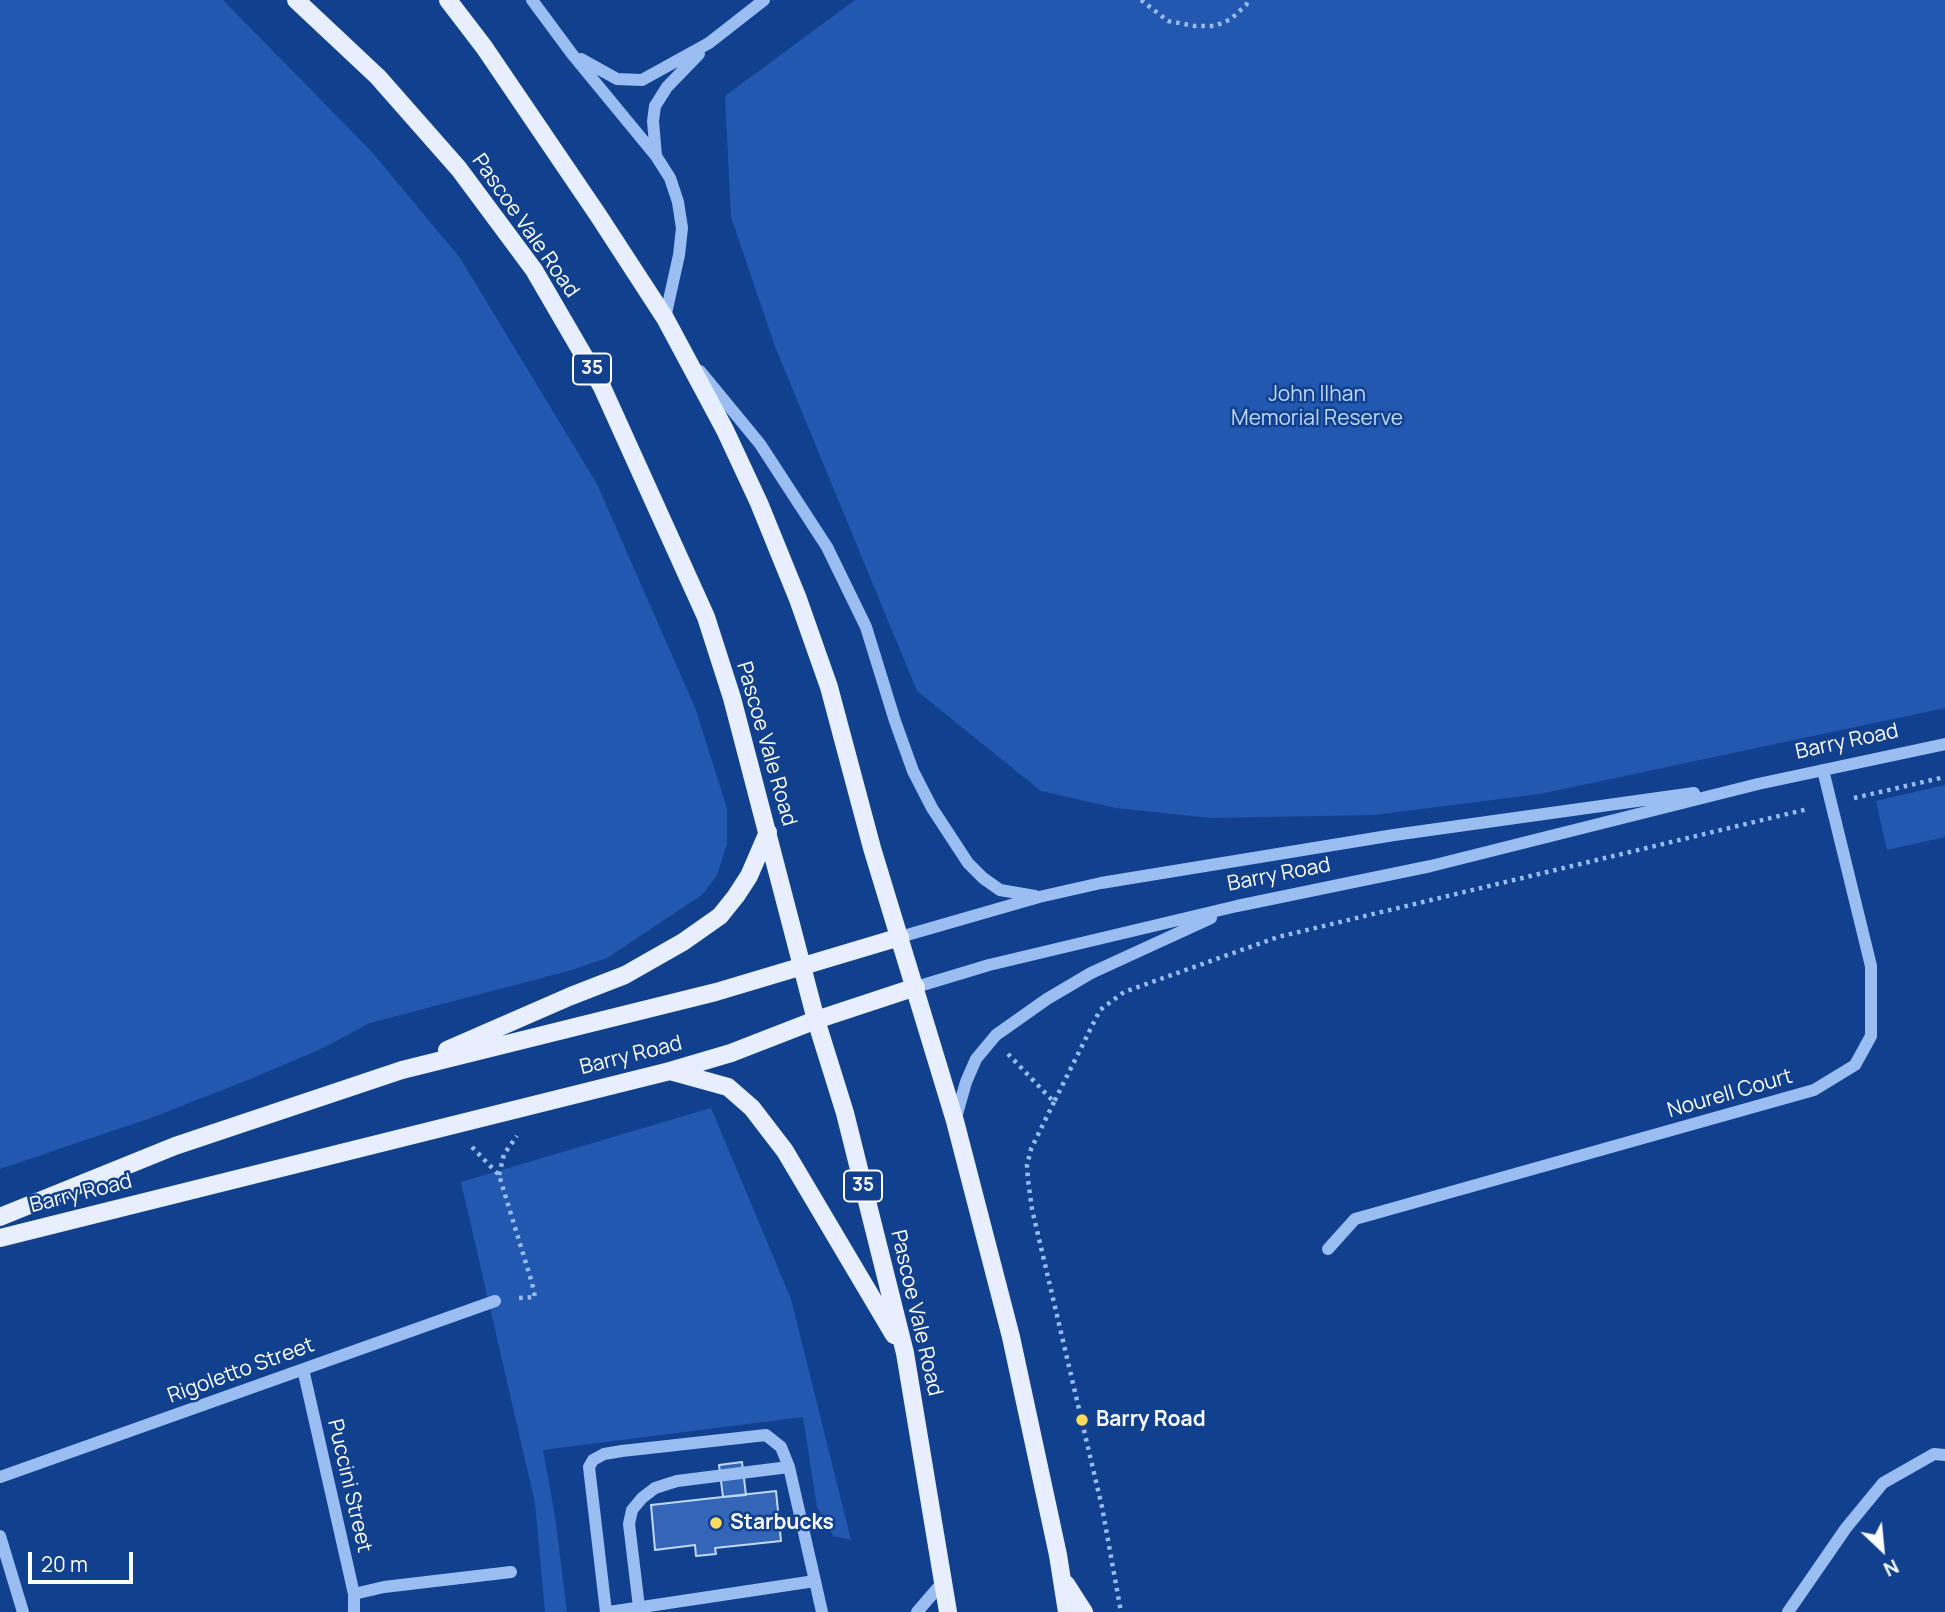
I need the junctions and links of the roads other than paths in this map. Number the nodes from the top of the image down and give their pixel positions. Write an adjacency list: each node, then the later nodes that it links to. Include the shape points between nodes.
1 (296, 0): 13 (main road, Pascoe Vale Road / 35, via 377,77 459,169 534,270 602,387 706,617)
2 (448, 0): 8 (main road)
3 (533, 0): 6 (street)
4 (764, 0): 5 (street)
5 (709, 43): 6 (street, via 657,73 630,81 617,79); 7 (street, via 655,106)
6 (572, 54): 7 (street)
7 (656, 156): 8 (street, via 670,178 682,228)
8 (664, 318): 9 (main road)
9 (682, 351): 14 (street, via 760,444 827,547 866,627 913,771 932,808 983,878 1000,890); 16 (main road, via 725,430 798,599 829,687)
10 (1945, 744): 11 (street, Barry Road)
11 (1823, 770): 12 (street, Barry Road); 25 (street, Nourell Court, via 1871,967 1871,1036 1854,1065 1815,1090 1355,1219)
12 (1758, 785): 14 (street, Barry Road, via 1394,835); 15 (street, Barry Road, via 1431,866)
13 (768, 832): 17 (main road, Pascoe Vale Road / 35); 20 (main road, via 736,896 720,916 683,942 625,975)
14 (1039, 897): 16 (street, Barry Road)
15 (1237, 906): 18 (street, Barry Road, via 989,965); 22 (street, via 1091,973 996,1035 976,1059)
16 (900, 937): 17 (main road, Barry Road); 18 (main road)
17 (803, 967): 19 (main road, Pascoe Vale Road / 35); 20 (main road, Barry Road)
18 (916, 988): 19 (main road, Barry Road); 22 (main road)
19 (816, 1020): 21 (main road, Barry Road); 27 (main road, Pascoe Vale Road / 35, via 845,1113)
20 (402, 1070): 23 (main road, Barry Road, via 174,1146)
21 (670, 1071): 24 (main road, Barry Road); 27 (main road, via 728,1087 752,1108 792,1161)
22 (955, 1121): 34 (main road, via 1011,1337)
23 (0, 1217)
24 (0, 1238)
25 (1328, 1249)
26 (495, 1301): 28 (street, Rigoletto Street)
27 (905, 1353): 36 (main road, Pascoe Vale Road / 35)
28 (303, 1369): 31 (street, Rigoletto Street); 37 (street, Puccini Street)
29 (1945, 1455): 47 (street, via 1934,1454 1883,1483)
30 (789, 1467): 35 (street); 38 (street, via 677,1481 654,1488 642,1498 632,1510 629,1524); 41 (street, via 781,1447 766,1436 613,1452 593,1460 589,1467)
31 (0, 1477)
32 (0, 1536): 39 (street)
33 (511, 1572): 37 (street)
34 (1062, 1578): 45 (main road); 46 (main road)
35 (815, 1581): 38 (street); 42 (street)
36 (943, 1582): 43 (street); 44 (main road, Pascoe Vale Road / 35)
37 (354, 1594): 40 (street, Puccini Street)
38 (639, 1607): 41 (street)
39 (23, 1612)
40 (354, 1612)
41 (608, 1612)
42 (822, 1612)
43 (917, 1612)
44 (948, 1612)
45 (1067, 1612)
46 (1084, 1612)
47 (1788, 1612)

